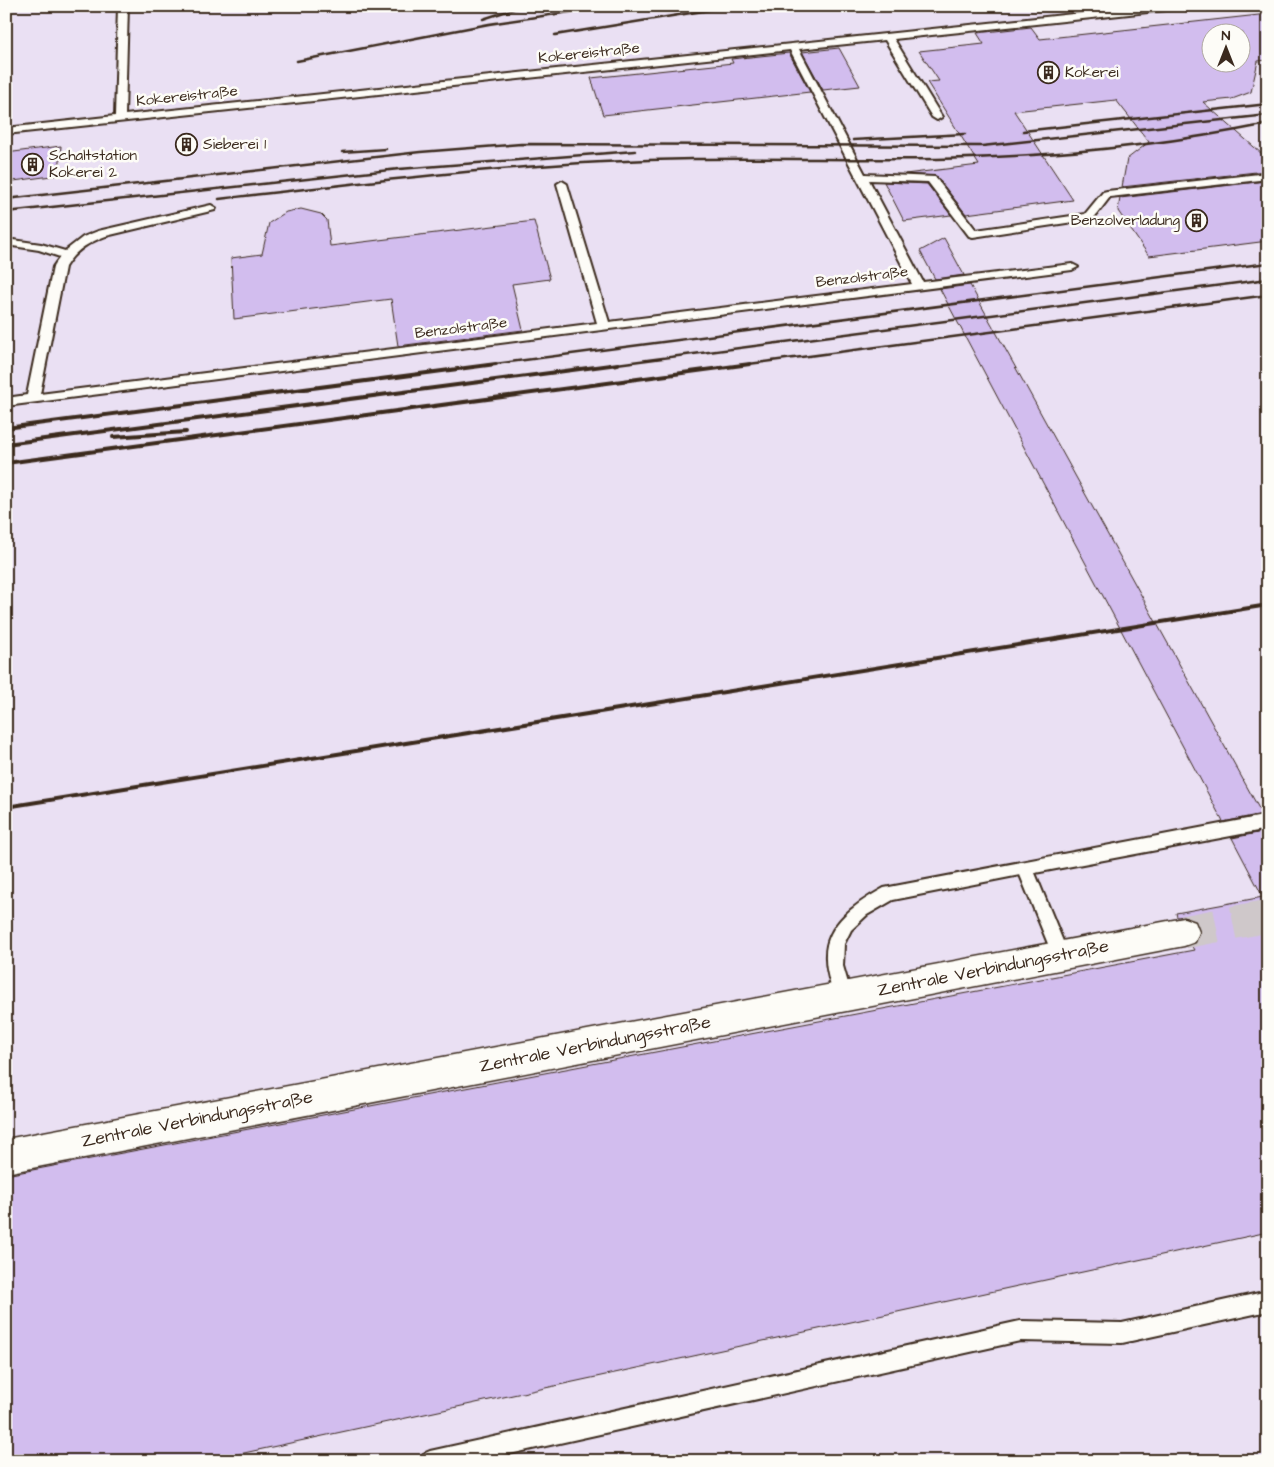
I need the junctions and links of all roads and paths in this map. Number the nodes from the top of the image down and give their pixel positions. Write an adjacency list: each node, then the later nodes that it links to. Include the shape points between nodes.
1 (123, 6): 6 (lane)
2 (1176, 6): 3 (lane, Kokereistraße)
3 (888, 37): 4 (lane, Kokereistraße); 5 (lane)
4 (793, 47): 6 (lane, Kokereistraße); 9 (lane, Benzolstraße)
5 (937, 117)
6 (120, 118): 7 (lane, Kokereistraße)
7 (6, 131)
8 (1268, 176): 9 (lane, via 1107,194 1089,217 973,234 931,179)
9 (861, 177): 15 (lane, Benzolstraße)
10 (562, 184): 16 (lane)
11 (210, 208): 13 (lane, via 105,233 76,245)
12 (6, 242): 13 (lane, via 41,247)
13 (66, 255): 17 (lane, via 59,267)
14 (1072, 266): 15 (lane, Benzolstraße)
15 (919, 286): 16 (lane, Benzolstraße)
16 (604, 326): 17 (lane, Benzolstraße)
17 (33, 398): 18 (lane, Benzolstraße)
18 (6, 402)
19 (1268, 822): 20 (lane)
20 (1025, 868): 22 (lane); 23 (lane, via 890,893 863,907 836,937 834,957)
21 (1184, 932): 22 (street, Zentrale Verbindungsstraße)
22 (1061, 956): 23 (street, Zentrale Verbindungsstraße)
23 (843, 997): 24 (street, Zentrale Verbindungsstraße)
24 (6, 1156)
25 (1268, 1301): 26 (lane, via 1122,1333 1020,1331)
26 (430, 1461)

